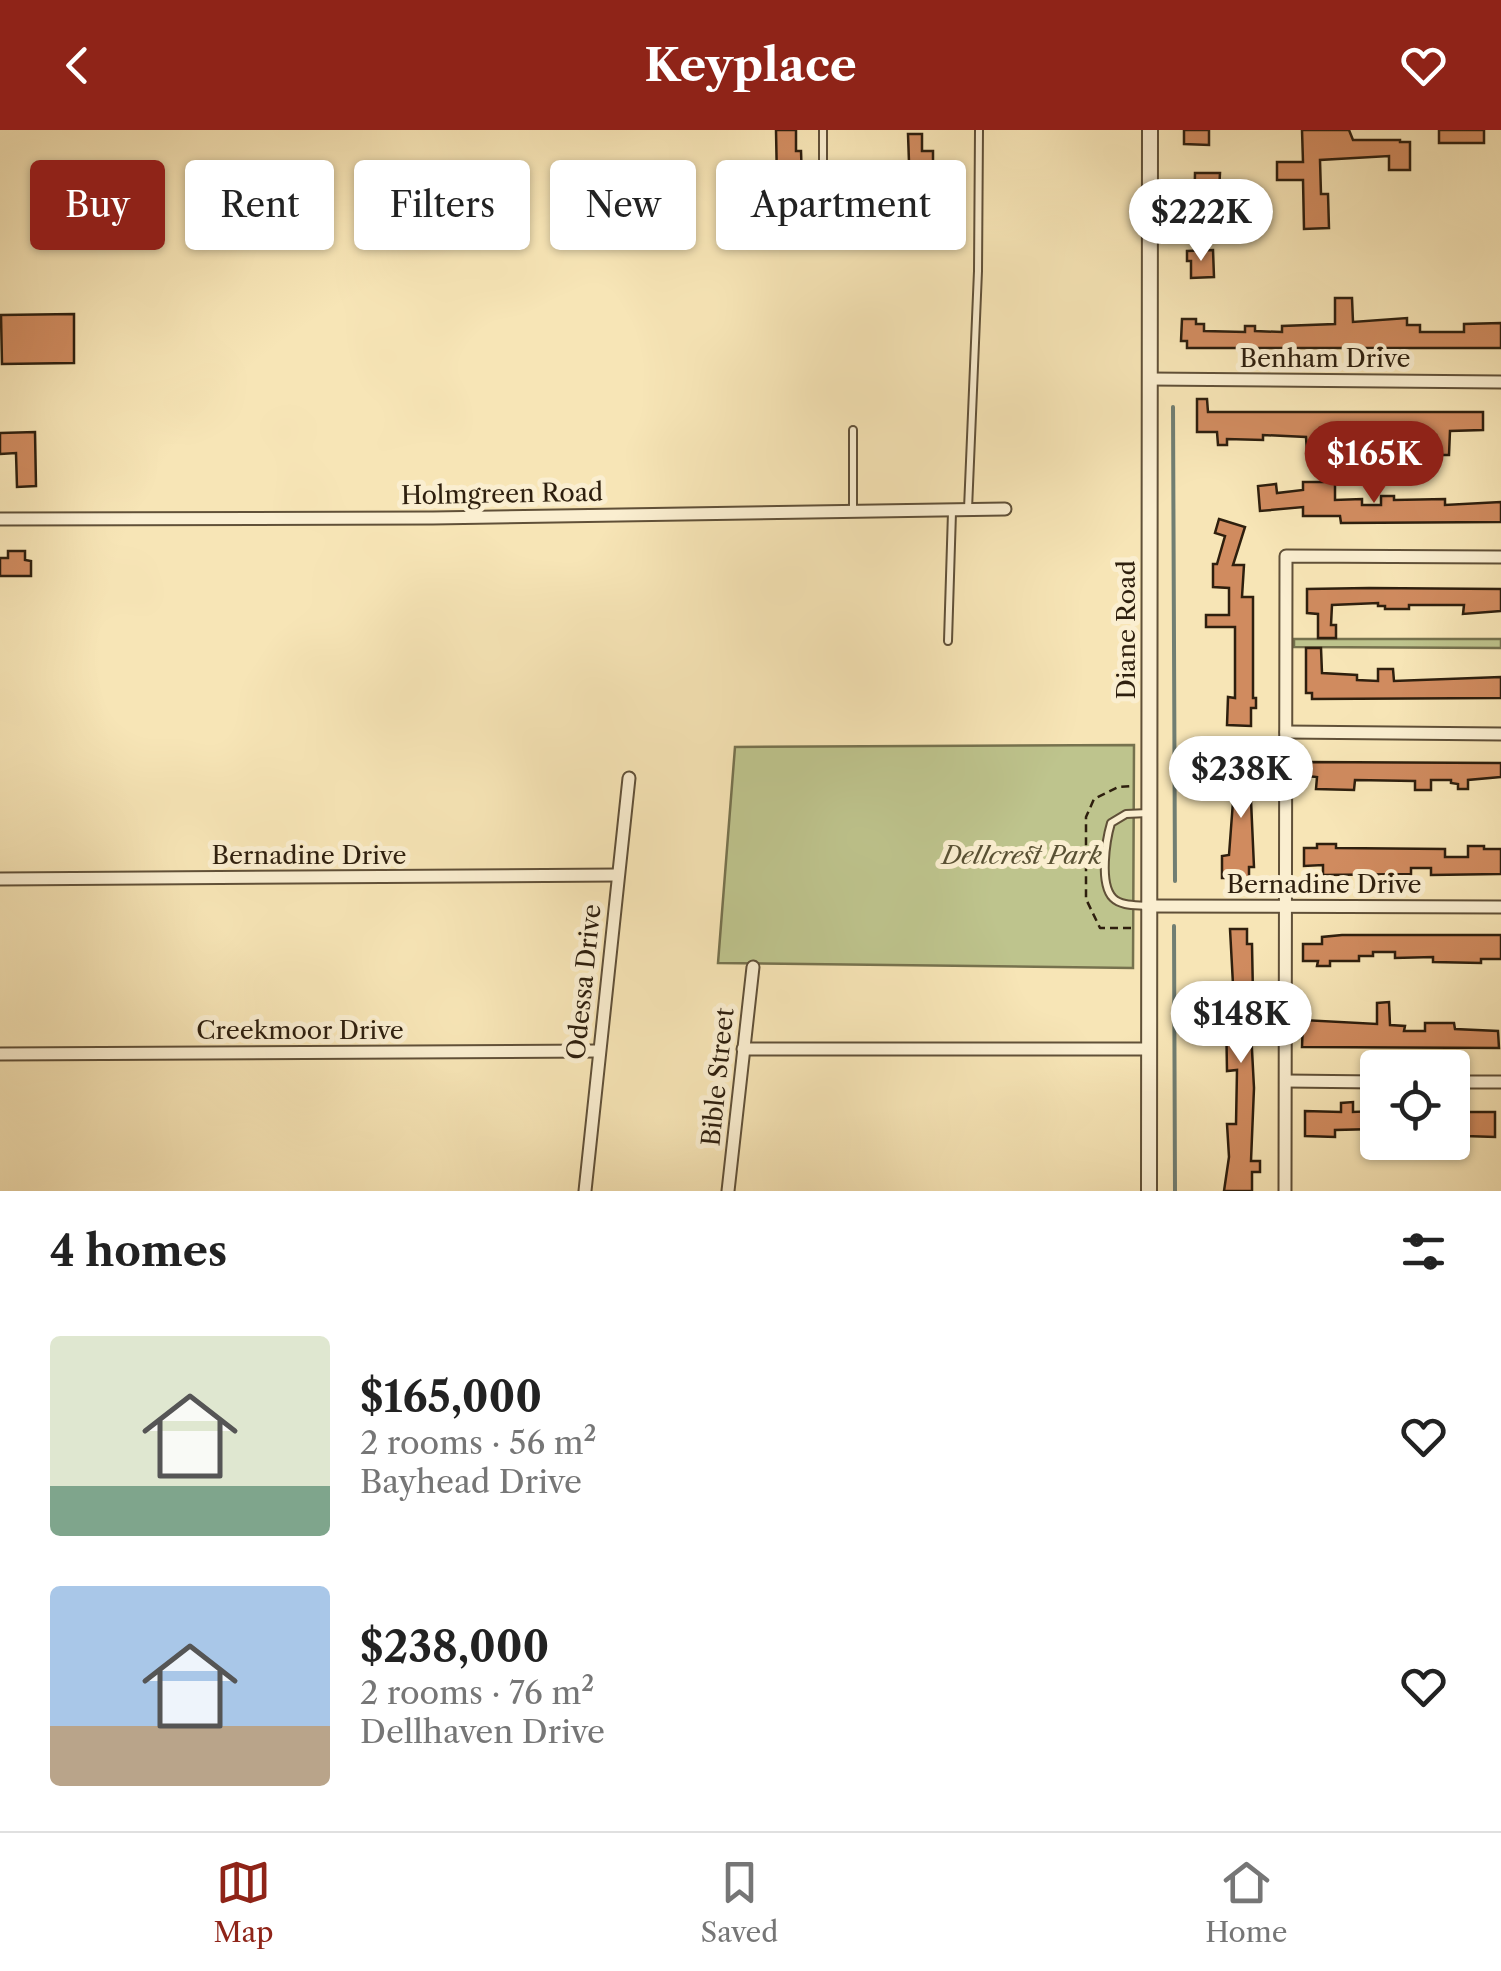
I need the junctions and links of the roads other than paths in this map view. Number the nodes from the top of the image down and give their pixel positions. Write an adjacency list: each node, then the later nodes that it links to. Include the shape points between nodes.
1 (822, 130): 4 (lane)
2 (980, 130): 9 (lane)
3 (1150, 130): 5 (street, Diane Road)
4 (823, 160)
5 (1150, 380): 6 (street, Benham Drive); 18 (street, Diane Road)
6 (1501, 382)
7 (853, 430): 11 (lane)
8 (952, 510): 9 (street, Holmgreen Road); 11 (street, Holmgreen Road); 14 (lane)
9 (968, 510): 10 (street, Holmgreen Road)
10 (1005, 510)
11 (853, 512): 12 (street, Holmgreen Road)
12 (0, 518)
13 (1501, 557): 15 (street, via 1286,556)
14 (948, 641)
15 (1286, 732): 16 (street); 22 (street)
16 (1501, 734)
17 (629, 778): 19 (street, Odessa Drive)
18 (1148, 813): 21 (street, Diane Road); 21 (lane, via 1111,823 1106,882 1114,899)
19 (618, 875): 20 (street, Bernadine Drive); 27 (street, Odessa Drive)
20 (0, 880)
21 (1147, 906): 22 (street, Bernadine Drive); 26 (street, Diane Road)
22 (1285, 906): 23 (street, Bernadine Drive); 29 (street)
23 (1501, 907)
24 (752, 967): 25 (street, Bible Street)
25 (743, 1049): 26 (street); 34 (street, Bible Street)
26 (1149, 1049): 35 (street, Diane Road)
27 (599, 1052): 28 (street, Creekmoor Drive); 33 (street, Odessa Drive)
28 (0, 1054)
29 (1286, 1081): 30 (street); 36 (street)
30 (1360, 1082)
31 (1470, 1082): 32 (street)
32 (1501, 1082)
33 (584, 1191)
34 (728, 1191)
35 (1148, 1191)
36 (1285, 1191)

